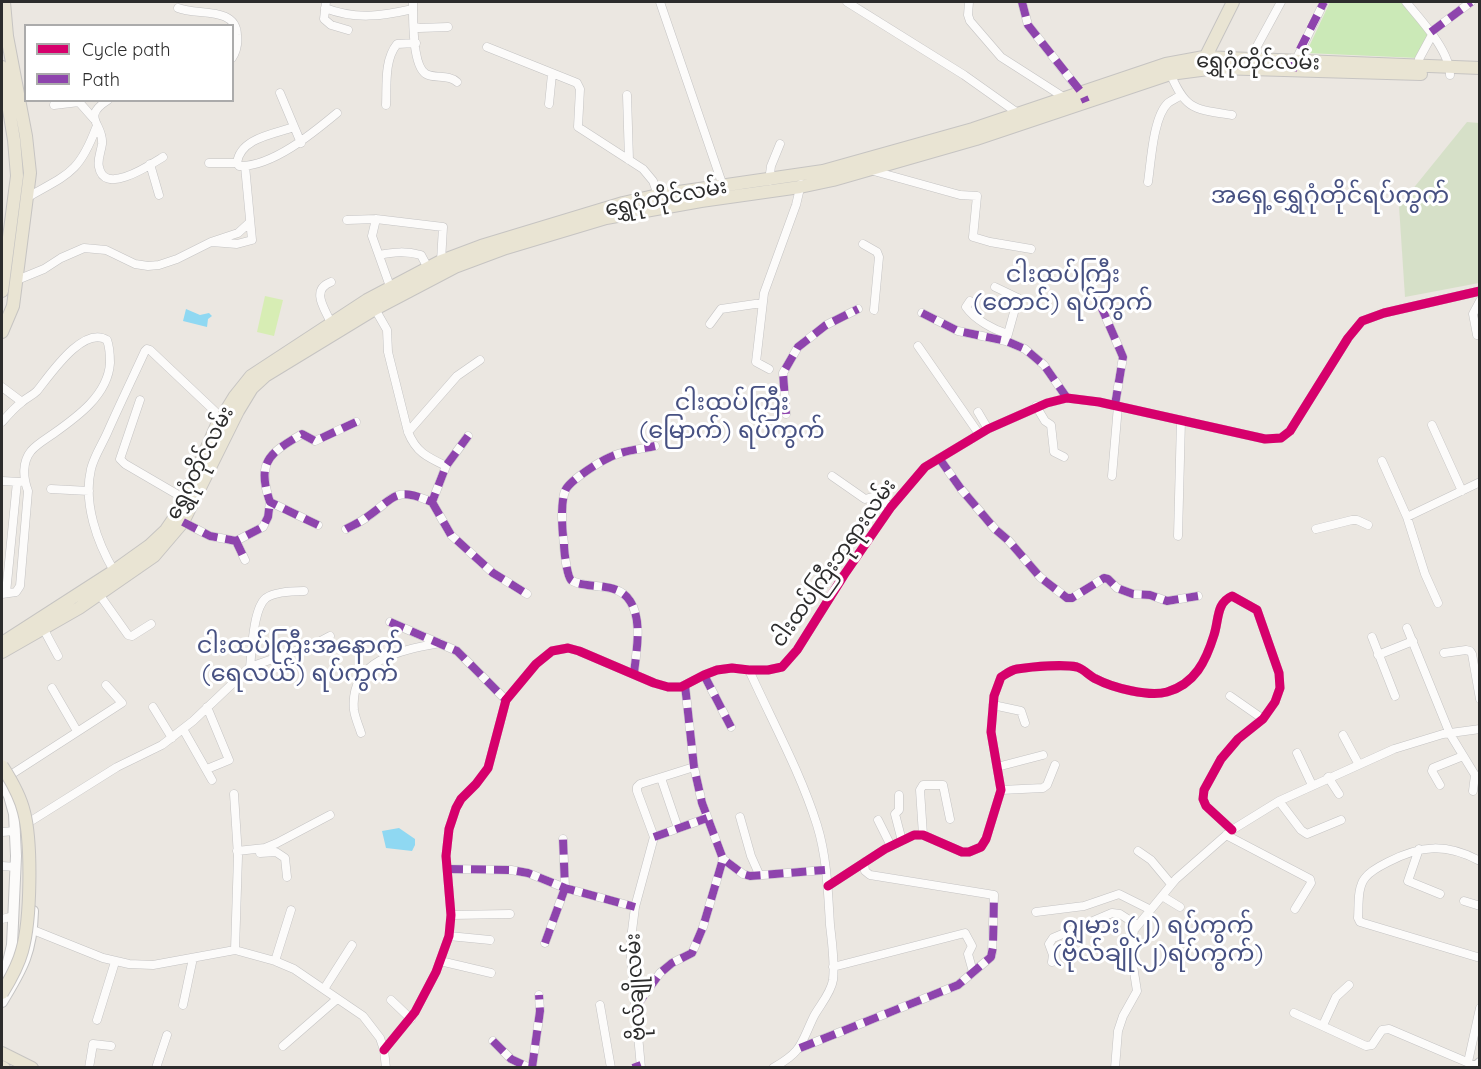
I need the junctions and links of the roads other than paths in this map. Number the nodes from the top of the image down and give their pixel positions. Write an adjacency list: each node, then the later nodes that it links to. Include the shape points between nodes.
1 (4, 2): 34 (main road)
2 (660, 2): 63 (street)
3 (846, 2): 46 (street)
4 (969, 2): 41 (street, via 970,21 1001,57)
5 (1022, 2): 38 (street, via 1028,25)
6 (1233, 2): 24 (main road)
7 (1281, 2): 23 (street)
8 (1324, 2): 25 (street)
9 (1406, 2): 19 (street)
10 (1471, 2): 19 (street)
11 (326, 5): 12 (street, via 340,14 358,17 387,15); 18 (street, via 324,19)
12 (413, 5): 16 (street)
13 (178, 8): 15 (street, via 213,12)
14 (234, 24): 22 (street, via 238,36)
15 (234, 24)
16 (415, 27): 17 (street); 20 (street)
17 (448, 27)
18 (348, 30)
19 (1432, 33): 29 (street); 30 (street)
20 (416, 43): 33 (street, via 417,60 424,73); 44 (street, via 397,44 393,50 387,70)
21 (487, 48): 31 (street)
22 (234, 55)
23 (1250, 59): 24 (main road, ရွှေဂုံတိုင်လမ်း); 25 (main road, ရွှေဂုံတိုင်လမ်း)
24 (1203, 63): 25 (main road, ရွှေဂုံတိုင်လမ်း); 28 (main road, ရွှေဂုံတိုင်လမ်း)
25 (1294, 66): 29 (main road, ရွှေဂုံတိုင်လမ်း)
26 (2, 67): 34 (main road)
27 (1479, 68): 30 (main road, ရွှေဂုံတိုင်လမ်း)
28 (1168, 69): 37 (street); 38 (main road, ရွှေဂုံတိုင်လမ်း)
29 (1418, 70): 30 (main road, ရွှေဂုံတိုင်လမ်း)
30 (1450, 71): 32 (main road, ရွှေဂုံတိုင်လမ်း)
31 (552, 74): 42 (street); 55 (street, via 579,86 578,127)
32 (1479, 76)
33 (457, 82)
34 (10, 83): 50 (main road); 53 (main road)
35 (280, 93): 49 (street)
36 (627, 95): 55 (street)
37 (1181, 95): 47 (street, via 1199,110); 62 (street, via 1168,103 1160,118)
38 (1084, 98): 41 (main road, ရွှေဂုံတိုင်လမ်း)
39 (80, 102): 43 (street); 48 (street)
40 (105, 102): 48 (street, via 94,113)
41 (1067, 103): 46 (main road, ရွှေဂုံတိုင်လမ်း); 59 (main road, ရွှေဂုံတိုင်လမ်း, via 976,139)
42 (549, 104)
43 (54, 105)
44 (386, 105)
45 (337, 113): 51 (street)
46 (1019, 114): 61 (main road, ရွှေဂုံတိုင်လမ်း)
47 (1232, 115)
48 (95, 123): 57 (street, via 103,142 98,165 102,176 118,180); 66 (street, via 87,151 73,171)
49 (294, 127): 51 (street); 58 (street, via 247,145 239,154)
50 (14, 140): 53 (main road); 74 (main road, via 16,176)
51 (301, 143): 58 (street, via 266,160)
52 (780, 144): 60 (street)
53 (28, 147): 66 (main road)
54 (163, 157): 57 (street)
55 (629, 160): 65 (street, via 653,181)
56 (209, 163): 58 (street)
57 (150, 164): 64 (street)
58 (241, 165): 69 (street, via 250,204)
59 (868, 169): 61 (main road, ရွှေဂုံတိုင်လမ်း); 72 (street, via 960,195 977,196 973,237)
60 (769, 181): 61 (main road, ရွှေဂုံတိုင်လမ်း); 63 (main road, ရွှေဂုံတိုင်လမ်း)
61 (801, 181): 83 (main road, ရွှေဂုံတိုင်လမ်း, via 606,219 506,248); 86 (street)
62 (1148, 182)
63 (723, 186): 65 (main road, ရွှေဂုံတိုင်လမ်း)
64 (159, 195)
65 (658, 195): 75 (main road, ရွှေဂုံတိုင်လမ်း, via 556,222)
66 (28, 197): 76 (main road)
67 (376, 219): 68 (street); 73 (street, via 372,236); 75 (street, via 443,227)
68 (347, 220)
69 (249, 223): 70 (street, via 238,233); 70 (street, via 250,241 225,245)
70 (211, 242): 78 (street, via 177,259 148,266 106,250 84,248)
71 (863, 244): 90 (street, via 879,257)
72 (1031, 249)
73 (379, 255): 77 (street, via 396,251 414,253 421,255); 83 (street)
74 (6, 256): 76 (main road); 81 (main road)
75 (441, 261): 77 (main road, ရွှေဂုံတိုင်လမ်း)
76 (19, 265): 78 (main road)
77 (428, 268): 83 (main road, ရွှေဂုံတိုင်လမ်း)
78 (17, 280): 94 (main road, via 13,306)
79 (331, 282): 92 (street, via 319,292)
80 (995, 287): 96 (street, via 1018,298)
81 (2, 291)
82 (1479, 291): 108 (street, ငါးထပ်ကြီးဘုရားလမ်း, via 1362,321 1290,431 1281,438 1265,439)
83 (393, 293): 88 (main road, ရွှေဂုံတိုင်လမ်း); 92 (main road, ရွှေဂုံတိုင်လမ်း)
84 (970, 301): 96 (street, via 966,307 971,315)
85 (1479, 302): 95 (street, via 1473,314)
86 (762, 303): 93 (street, via 722,309); 99 (street, via 756,362)
87 (1100, 304): 104 (street, via 1123,357)
88 (375, 309): 109 (main road, ရွှေဂုံတိုင်လမ်း, via 265,376); 114 (street, via 387,330 388,352)
89 (858, 309): 107 (street, via 826,325 798,347 783,373)
90 (874, 310)
91 (922, 313): 96 (street, via 958,331)
92 (331, 323): 109 (main road, ရွှေဂုံတိုင်လမ်း, via 251,376)
93 (710, 324)
94 (2, 332)
95 (1477, 335)
96 (1007, 338): 101 (street, via 1044,365)
97 (918, 346): 115 (street)
98 (480, 360): 114 (street, via 457,376)
99 (769, 369)
100 (2, 387): 103 (street)
101 (1067, 398): 104 (street, ငါးထပ်ကြီးဘုရားလမ်း); 105 (street, ငါးထပ်ကြီးဘုရားလမ်း)
102 (140, 400): 130 (street, via 120,459)
103 (22, 402): 110 (street); 125 (street, via 86,339 107,340 110,366 101,390 84,410 31,451 24,462)
104 (1116, 405): 108 (street, ငါးထပ်ကြီးဘုရားလမ်း); 123 (street)
105 (1036, 406): 113 (street, ငါးထပ်ကြီးဘုရားလမ်း); 118 (street, via 1052,425 1054,452)
106 (978, 412): 113 (street)
107 (786, 414)
108 (1181, 420): 140 (street)
109 (226, 421): 129 (street, via 147,349 92,468); 130 (main road, ရွှေဂုံတိုင်လမ်း); 135 (main road, ရွှေဂုံတိုင်လမ်း)
110 (2, 422)
111 (356, 422): 131 (street, via 315,441 302,434 275,449 266,468)
112 (1432, 425): 128 (street)
113 (988, 429): 115 (street, ငါးထပ်ကြီးဘုရားလမ်း)
114 (408, 432): 121 (street, via 424,456)
115 (979, 434): 119 (street, ငါးထပ်ကြီးဘုရားလမ်း)
116 (468, 436): 121 (street)
117 (655, 446): 165 (street, via 613,455 583,474 567,488 563,498 563,542 569,576 575,581 616,589 630,600 636,616)
118 (1064, 457)
119 (939, 458): 133 (street, ငါးထပ်ကြီးဘုရားလမ်း, via 925,467); 148 (street, via 995,529 1040,577 1067,598 1104,578 1133,594 1167,601)
120 (1382, 461): 134 (street)
121 (446, 466): 132 (street)
122 (832, 476): 133 (street, via 865,499 876,496)
123 (1112, 476)
124 (2, 481): 125 (street)
125 (21, 482): 145 (street); 145 (street, via 28,491 20,586 19,590)
126 (1479, 482): 128 (street)
127 (51, 489): 129 (street)
128 (1462, 491): 134 (street)
129 (89, 492): 143 (street, via 97,536)
130 (185, 499): 143 (main road, ရွှေဂုံတိုင်လမ်း, via 165,530)
131 (270, 501): 136 (street); 141 (street, via 262,527)
132 (432, 502): 139 (street, via 400,494); 147 (street, via 451,535 493,573)
133 (891, 507): 164 (street, ငါးထပ်ကြီးဘုရားလမ်း, via 788,661 776,669)
134 (1407, 517): 149 (street)
135 (183, 522): 141 (street, via 210,536); 146 (main road, ရွှေဂုံတိုင်လမ်း, via 154,556)
136 (318, 525)
137 (1368, 525): 138 (street, via 1352,520)
138 (1316, 528)
139 (346, 529)
140 (1178, 536)
141 (236, 541): 142 (street)
142 (244, 560)
143 (114, 571): 157 (main road, ရွှေဂုံတိုင်လမ်း)
144 (304, 591): 163 (street, via 264,600 257,614)
145 (4, 593)
146 (99, 594): 151 (street, via 128,635); 152 (main road, ရွှေဂုံတိုင်လမ်း)
147 (527, 594)
148 (1198, 597)
149 (1438, 603)
150 (390, 622): 158 (street)
151 (151, 624)
152 (43, 628): 159 (main road, ရွှေဂုံတိုင်လမ်း); 162 (street)
153 (1407, 628): 156 (street)
154 (330, 636): 163 (street)
155 (1372, 637): 161 (street)
156 (1413, 641): 161 (street); 184 (street)
157 (2, 643)
158 (440, 643): 173 (street, via 457,651); 183 (street, via 412,648 371,664 361,676 356,693 354,710)
159 (2, 652)
160 (1444, 653): 172 (street, via 1466,650 1473,654)
161 (1378, 655): 171 (street)
162 (58, 656)
163 (250, 667): 176 (street)
164 (749, 670): 166 (street, ငါးထပ်ကြီးဘုရားလမ်း, via 732,668); 234 (street, via 806,793 818,827)
165 (634, 674): 168 (street, via 668,687); 173 (street, via 579,651 557,649 536,664)
166 (704, 675): 168 (street, ငါးထပ်ကြီးဘုရားလမ်း); 179 (street)
167 (106, 685): 182 (street, via 122,703)
168 (685, 685): 193 (street)
169 (52, 688): 182 (street)
170 (1230, 696): 177 (street)
171 (1395, 696)
172 (1479, 699)
173 (506, 700): 233 (street, via 488,768 462,798 453,816 446,843)
174 (993, 705): 177 (street, via 1000,677 1015,669 1068,666 1114,687 1155,694 1181,687 1200,671 1220,606 1232,596 1257,610 1279,673 1280,688); 178 (street, via 1021,711); 194 (street, via 991,732)
175 (153, 707): 186 (street)
176 (207, 707): 180 (street); 195 (street, via 229,760)
177 (1263, 719): 219 (street, via 1221,759 1204,790 1206,807)
178 (1025, 723)
179 (731, 727)
180 (183, 729): 186 (street); 195 (street)
181 (1479, 729): 184 (street)
182 (77, 731): 196 (street)
183 (361, 733)
184 (1450, 734): 189 (street); 191 (street, via 1394,748)
185 (1343, 735): 191 (street)
186 (172, 738): 215 (street)
187 (1297, 753): 200 (street)
188 (1043, 755): 194 (street)
189 (1463, 756): 201 (street, via 1433,768); 203 (street, via 1475,775)
190 (2, 757): 196 (main road)
191 (1358, 763): 197 (street)
192 (1055, 765): 202 (street, via 1043,789)
193 (694, 767): 198 (street); 211 (street)
194 (997, 767): 202 (street)
195 (207, 769): 199 (street)
196 (4, 775): 206 (main road); 215 (main road, via 24,796); 271 (main road, via 19,813 22,856 18,940); 274 (main road, bridge, via 16,790 24,812 28,886 22,952)
197 (1328, 777): 200 (street); 205 (street)
198 (662, 778): 216 (street); 221 (street, via 637,787)
199 (212, 780)
200 (1312, 785): 208 (street)
201 (1440, 785)
202 (1001, 790): 220 (street, via 981,847 962,852)
203 (1473, 791)
204 (234, 794): 227 (street)
205 (1339, 794)
206 (5, 795): 217 (main road, via 14,814)
207 (899, 795): 223 (street, via 900,808 895,814)
208 (1279, 801): 214 (street, via 1307,834); 219 (street)
209 (330, 814): 227 (street, via 278,843)
210 (740, 817): 235 (street)
211 (707, 818): 216 (street); 228 (street)
212 (950, 819): 220 (street, via 943,785 922,785)
213 (878, 820): 224 (street)
214 (1341, 820)
215 (31, 821): 255 (main road)
216 (678, 828): 221 (street)
217 (15, 831): 218 (street); 232 (main road)
218 (2, 832)
219 (1229, 833): 237 (street); 247 (street, via 1310,879)
220 (923, 835): 223 (street)
221 (654, 837): 244 (street, ဗိုလ်ချိုလမ်း)
222 (563, 839): 239 (street)
223 (902, 841): 224 (street)
224 (891, 846): 230 (street)
225 (1419, 849): 229 (street, via 1445,848); 240 (street, via 1408,881); 262 (street, via 1364,878 1359,920)
226 (1138, 851): 237 (street)
227 (237, 854): 236 (street, via 279,853 285,858); 260 (street)
228 (723, 859): 235 (street, via 742,874); 281 (street, via 692,953 660,973)
229 (1479, 861)
230 (864, 862): 238 (street); 268 (street, via 870,875 994,895 991,957)
231 (2, 866): 232 (street)
232 (15, 867): 252 (main road)
233 (447, 869): 239 (street, via 511,870); 251 (street)
234 (825, 870): 235 (street); 238 (street)
235 (759, 874)
236 (287, 877)
237 (1172, 884): 241 (street)
238 (828, 886): 267 (street)
239 (565, 888): 244 (street); 258 (street)
240 (1440, 894)
241 (1162, 896): 245 (street); 246 (street)
242 (1464, 901): 243 (street)
243 (1479, 906)
244 (635, 907): 281 (street, ဗိုလ်ချိုလမ်း, via 630,947)
245 (1180, 907)
246 (1149, 909): 249 (street, via 1119,894 1084,906); 254 (street)
247 (1295, 909)
248 (291, 910): 263 (street)
249 (1036, 912)
250 (510, 914): 251 (street)
251 (451, 915): 256 (street)
252 (14, 916): 253 (street); 270 (main road, via 12,945)
253 (2, 919)
254 (1137, 925): 266 (street, via 1116,913 1063,934 1050,942); 305 (street, via 1131,953 1137,991 1118,1031)
255 (33, 930): 265 (street); 278 (main road, via 22,970)
256 (449, 936): 257 (street); 264 (street)
257 (490, 940)
258 (545, 943)
259 (352, 945): 273 (street)
260 (235, 950): 261 (street); 263 (street)
261 (193, 958): 265 (street, via 153,965); 279 (street)
262 (1479, 958)
263 (275, 961): 273 (street)
264 (440, 961): 269 (street); 284 (street)
265 (115, 962): 285 (street)
266 (1052, 962)
267 (833, 967): 268 (street, via 964,933 971,943 968,957); 292 (street, via 830,990)
268 (973, 972): 292 (street, via 958,985)
269 (492, 973)
270 (2, 974)
271 (2, 982)
272 (1349, 985): 286 (street, via 1336,997)
273 (324, 989): 276 (street)
274 (2, 993)
275 (539, 995): 302 (street)
276 (337, 999): 290 (street); 293 (street, via 363,1016)
277 (391, 1000): 284 (street)
278 (2, 1002)
279 (183, 1005)
280 (600, 1005): 303 (street)
281 (634, 1008): 298 (street, ဗိုလ်ချိုလမ်း)
282 (1479, 1008): 296 (street)
283 (1294, 1013): 286 (street)
284 (411, 1019): 293 (street)
285 (97, 1020)
286 (1323, 1025): 296 (street, via 1366,1046 1372,1045 1382,1030 1389,1029)
287 (167, 1035): 300 (street)
288 (493, 1041): 302 (street, via 511,1059)
289 (111, 1046): 299 (street, via 93,1044)
290 (283, 1046)
291 (2, 1047): 297 (main road)
292 (800, 1048): 304 (street)
293 (384, 1050): 301 (street)
294 (2, 1053): 297 (main road)
295 (2, 1061): 297 (main road)
296 (1475, 1065)
297 (23, 1066)
298 (638, 1067)
299 (89, 1068)
300 (156, 1068)
301 (386, 1068)
302 (531, 1068)
303 (611, 1068)
304 (773, 1068)
305 (1115, 1068)

